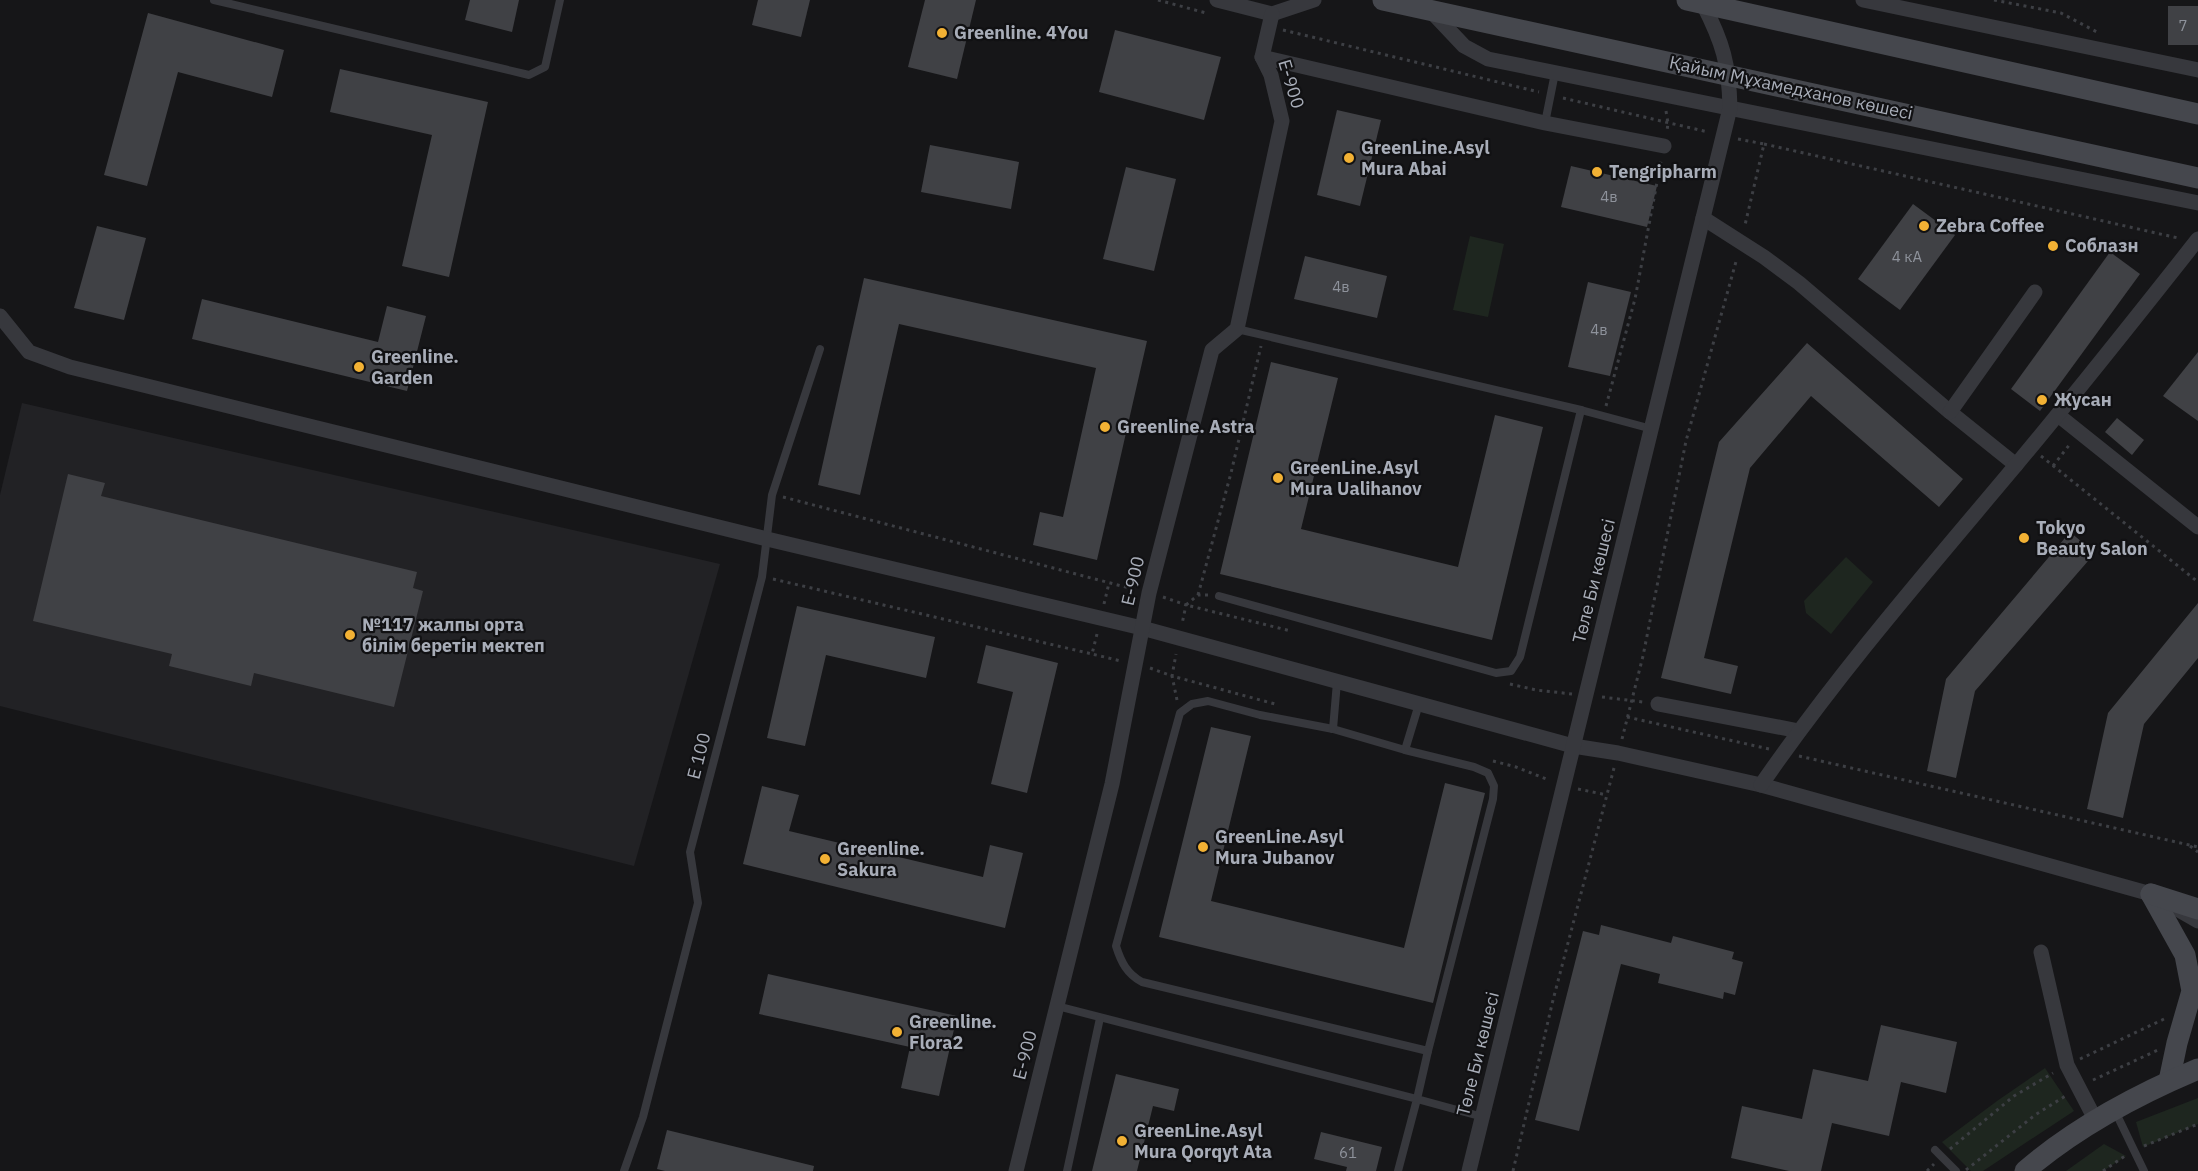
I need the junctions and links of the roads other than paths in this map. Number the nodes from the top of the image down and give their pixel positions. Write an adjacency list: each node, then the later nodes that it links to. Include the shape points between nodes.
1 (214, 0): 2 (lane, via 529,75 545,67)
2 (560, 0)
3 (1314, 0): 9 (street)
4 (1383, 0): 8 (main road, Қайым Мұхамедханов көшесі)
5 (1863, 0): 11 (street)
6 (1695, 2): 13 (street, Төле Би көшесі, via 1719,34); 15 (main road)
7 (1213, 7): 9 (street)
8 (1430, 10): 12 (street, via 1464,46 1488,59); 13 (main road, Қайым Мұхамедханов көшесі)
9 (1270, 20): 10 (street, E-900)
10 (1262, 57): 16 (street); 24 (street, E-900, via 1271,75 1282,122)
11 (2198, 70)
12 (1555, 72): 14 (street); 16 (lane)
13 (1729, 75): 14 (street, Төле Би көшесі); 18 (main road, Қайым Мұхамедханов көшесі)
14 (1730, 108): 19 (street); 20 (street, Төле Би көшесі)
15 (2198, 114)
16 (1545, 123): 17 (street)
17 (1664, 146)
18 (2198, 178)
19 (2198, 202)
20 (1703, 218): 27 (street, via 1799,283); 29 (street, Төле Би көшесі)
21 (2197, 240): 28 (street)
22 (2035, 292): 27 (street)
23 (0, 316): 32 (street, via 29,352 70,367)
24 (1237, 329): 26 (lane); 34 (street, E-900, via 1212,350)
25 (820, 349): 32 (lane, E 100, via 772,495)
26 (1581, 410): 29 (lane); 33 (lane, via 1520,657 1512,671 1496,673)
27 (1950, 412): 30 (street)
28 (2058, 415): 30 (street); 31 (street)
29 (1652, 429): 40 (street, Төле Би көшесі)
30 (2016, 465): 39 (street, via 1858,653)
31 (2198, 527)
32 (767, 539): 34 (street); 57 (lane, E 100, via 762,577 690,852 698,903 643,1117)
33 (1219, 596)
34 (1142, 628): 35 (street); 47 (street, E-900, via 1112,784)
35 (1337, 682): 36 (street); 38 (lane)
36 (1419, 704): 40 (street); 41 (lane)
37 (1658, 704): 39 (street)
38 (1333, 729): 41 (lane); 49 (lane, via 1208,701 1192,704 1180,713 1116,946 1131,976 1142,982)
39 (1799, 731): 42 (street)
40 (1573, 746): 42 (street); 54 (street, Төле Би көшесі)
41 (1405, 750): 49 (lane, via 1474,766 1488,773 1494,786)
42 (1761, 785): 43 (street)
43 (2151, 894): 44 (main road); 45 (street); 51 (main road, via 2186,956 2192,990)
44 (2198, 909)
45 (2198, 921)
46 (2041, 952): 55 (street, via 2067,1065)
47 (1057, 1006): 48 (lane); 58 (street, E-900)
48 (1100, 1018): 52 (lane); 59 (lane)
49 (1428, 1051): 52 (lane)
50 (2198, 1069): 51 (main road)
51 (2169, 1081): 53 (main road)
52 (1417, 1099): 54 (lane); 60 (lane)
53 (2115, 1109): 55 (main road); 64 (lane)
54 (1483, 1117): 61 (street, Төле Би көшесі)
55 (2095, 1119): 63 (main road)
56 (1935, 1150): 62 (lane)
57 (624, 1171)
58 (1016, 1171)
59 (1067, 1171)
60 (1398, 1171)
61 (1469, 1171)
62 (1956, 1171)
63 (2025, 1171)
64 (2144, 1171)

